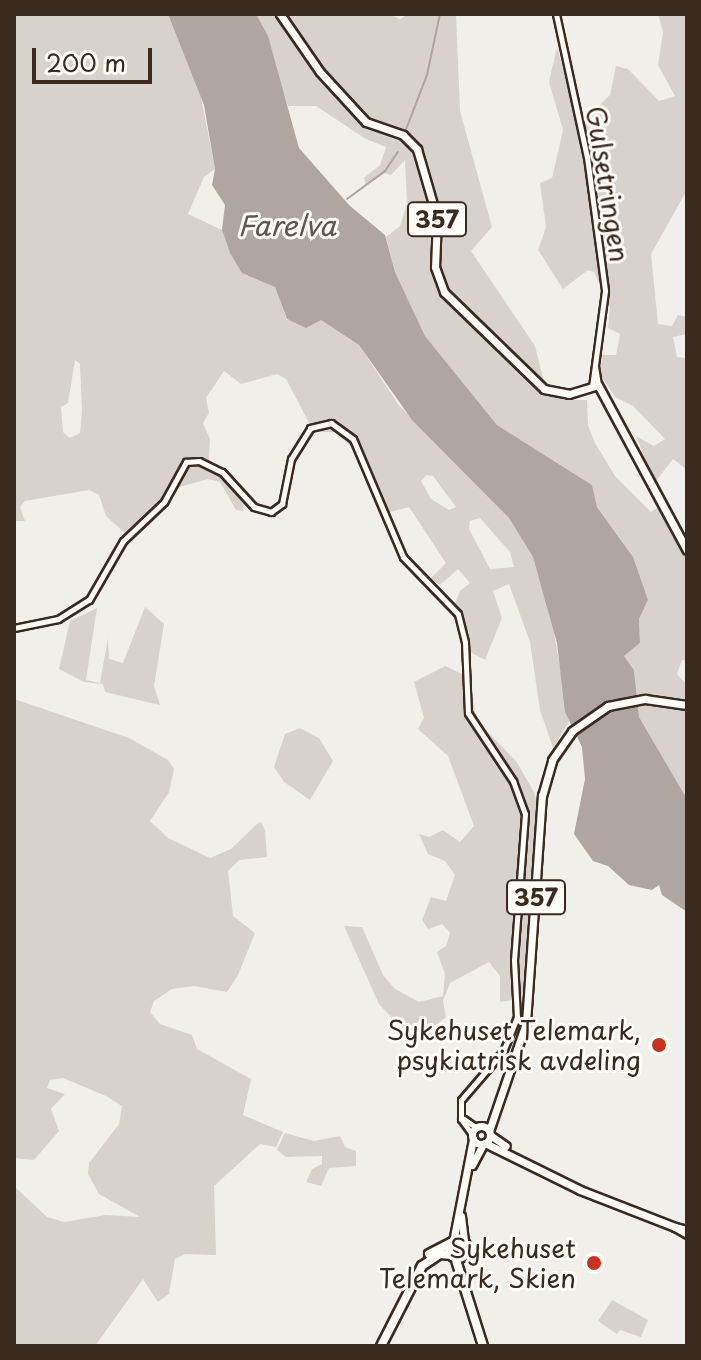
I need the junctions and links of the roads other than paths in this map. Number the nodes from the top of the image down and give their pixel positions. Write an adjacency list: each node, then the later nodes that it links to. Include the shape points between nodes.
1 (280, 14): 3 (main road, 357, via 325,78 366,122 414,144 437,218 435,267 444,292 540,386 564,394)
2 (556, 14): 3 (street, Gulsetringen, via 587,157 603,276 605,316)
3 (595, 386): 4 (main road)
4 (687, 550)
5 (14, 628): 8 (street, via 58,619 84,605 123,541 164,502 186,462 199,461 222,472 254,507 271,512 282,504 291,459 310,428 331,423 353,439 405,561 458,614 465,642 468,713 513,781 525,814 514,1030 504,1050 465,1091 460,1111)
6 (687, 705): 7 (main road, 357, via 625,701 594,714 567,736 550,765 542,796 530,997)
7 (508, 1082): 8 (main road, 357); 9 (main road, 357)
8 (475, 1132): 9 (main road); 10 (main road); 13 (main road, 357)
9 (489, 1133): 10 (main road, 357); 11 (main road)
10 (484, 1143): 11 (main road); 14 (main road, 357, via 466,1183 460,1227)
11 (544, 1172): 12 (main road)
12 (687, 1232)
13 (452, 1242): 14 (highway); 16 (highway); 18 (highway, via 420,1263)
14 (464, 1242): 15 (highway)
15 (466, 1254): 16 (highway); 17 (highway)
16 (454, 1256): 17 (highway); 18 (highway, via 436,1256 422,1266)
17 (470, 1301): 20 (highway)
18 (399, 1314): 19 (highway)
19 (381, 1346)
20 (483, 1346)

